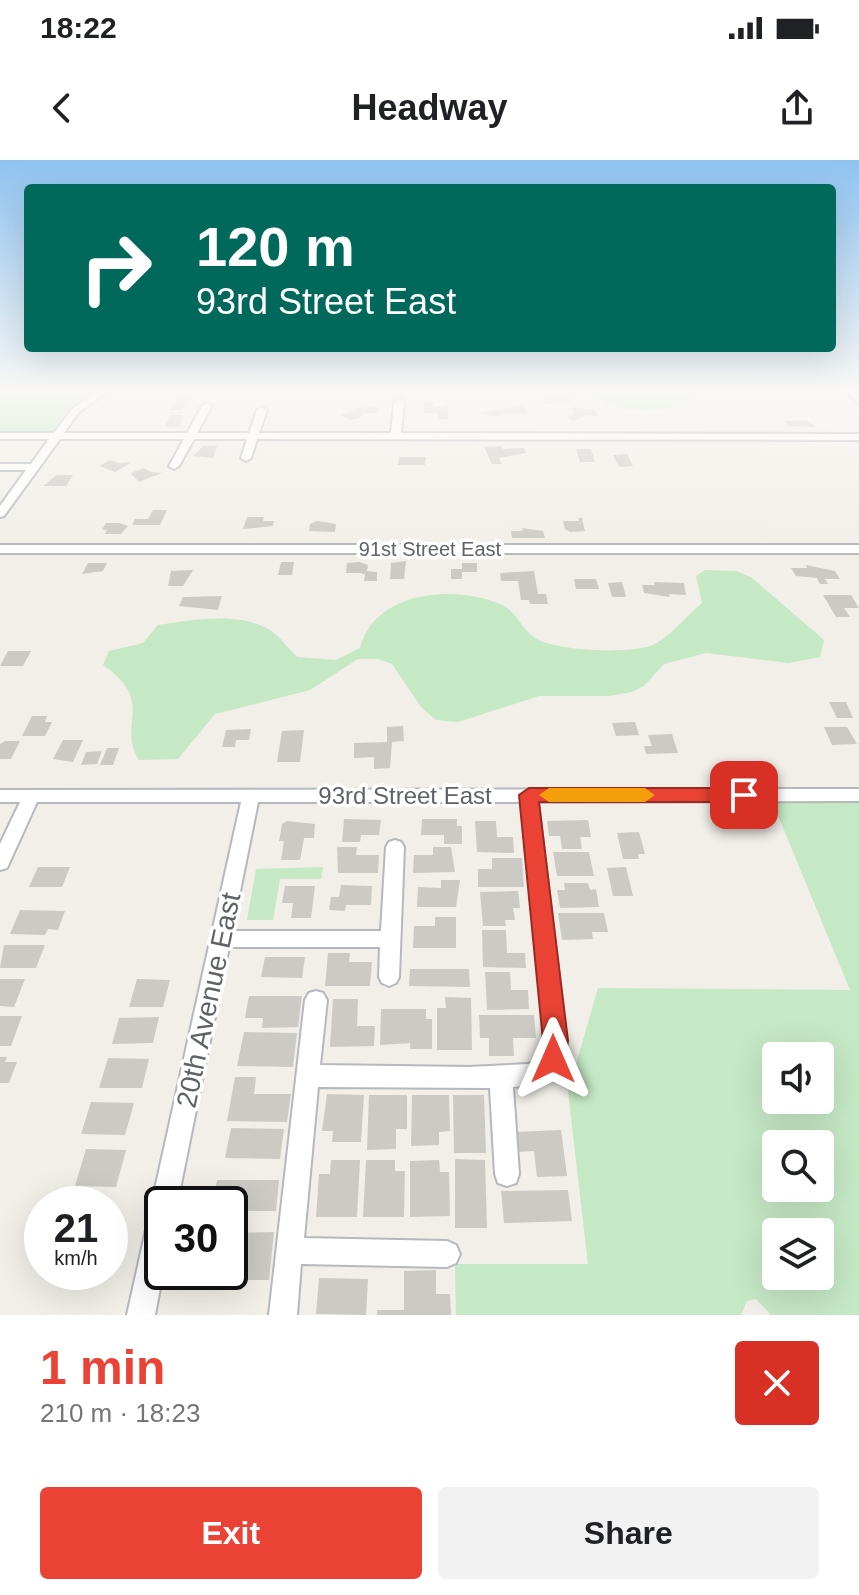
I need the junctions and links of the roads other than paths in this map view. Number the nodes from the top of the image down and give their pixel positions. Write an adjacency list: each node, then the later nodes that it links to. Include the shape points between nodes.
1 (51, 442): 7 (street)
2 (187, 442): 5 (street)
3 (251, 442): 4 (street)
4 (246, 458)
5 (174, 466)
6 (0, 467): 7 (street)
7 (33, 467): 8 (street)
8 (0, 514)
9 (0, 549): 10 (street, 91st Street East)
10 (859, 549)
11 (529, 795): 12 (street, 93rd Street East); 14 (street, 93rd Street East); 23 (street, via 556,1050 537,1075)
12 (859, 795)
13 (0, 796): 15 (street, 93rd Street East)
14 (251, 796): 15 (street, 93rd Street East); 18 (street, 20th Avenue East)
15 (31, 797): 17 (street)
16 (395, 847): 19 (street)
17 (0, 863)
18 (221, 939): 19 (street); 25 (street, 20th Avenue East)
19 (391, 939): 20 (street)
20 (389, 977)
21 (316, 1000): 22 (street)
22 (308, 1076): 23 (street); 26 (street)
23 (501, 1077): 24 (street)
24 (507, 1174)
25 (168, 1186)
26 (289, 1251): 27 (street); 30 (street)
27 (447, 1254)
28 (146, 1290): 29 (street)
29 (141, 1315)
30 (283, 1315)

